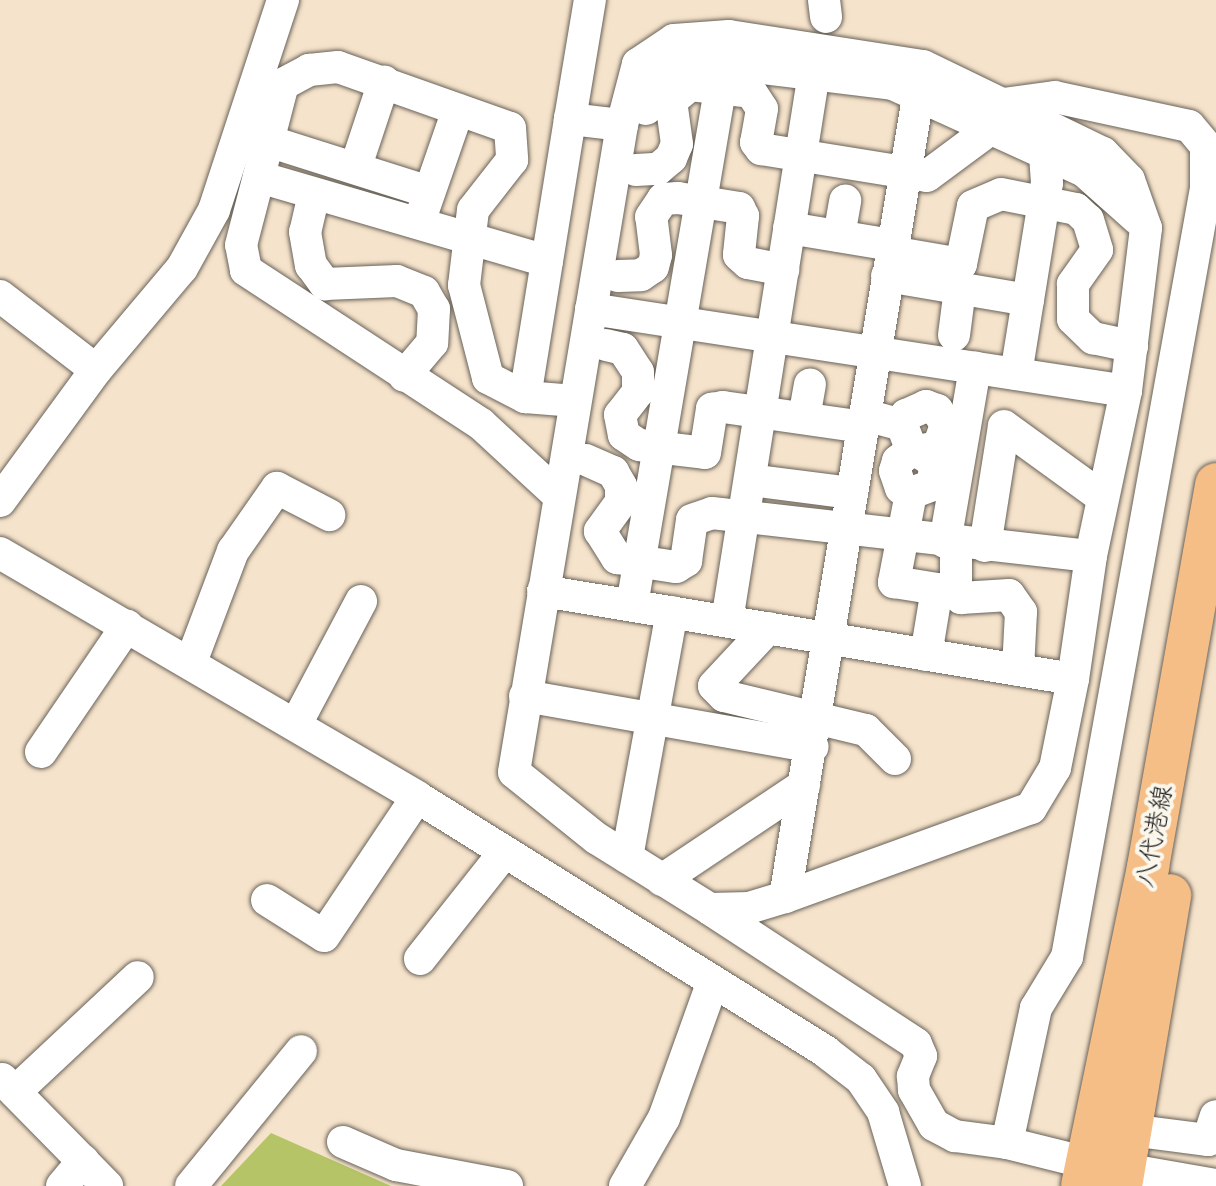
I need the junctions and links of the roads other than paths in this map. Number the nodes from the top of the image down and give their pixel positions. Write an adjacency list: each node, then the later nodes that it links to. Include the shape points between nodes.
1 (283, 0): 42 (street, via 214,210 182,268)
2 (590, 0): 9 (street)
3 (725, 62): 4 (street); 10 (street, via 674,40 638,64); 13 (street, via 762,109 756,142 761,149); 19 (street); 30 (street, via 698,60 658,77 649,92)
4 (816, 63): 5 (street); 13 (street)
5 (921, 80): 8 (street); 15 (street)
6 (384, 82): 7 (street); 11 (street, via 338,67 309,70 283,84); 14 (street)
7 (458, 110): 17 (street); 26 (street, via 510,128 512,160 473,210)
8 (999, 116): 12 (street); 15 (street, via 927,176); 24 (street, via 1103,153 1129,180); 92 (street, via 1055,97 1189,126 1206,146 1206,188)
9 (570, 119): 10 (street); 28 (street)
10 (622, 125): 34 (street)
11 (268, 141): 14 (street); 16 (street)
12 (1045, 152): 21 (street); 24 (street, via 1084,171)
13 (800, 158): 15 (street, via 855,152); 23 (street)
14 (356, 166): 17 (street)
15 (907, 173): 27 (street)
16 (259, 177): 18 (street); 44 (street, via 241,245 246,270)
17 (429, 192): 22 (street)
18 (314, 194): 22 (street); 44 (street, via 305,232 311,265 325,284 397,281 424,292 434,309 432,343)
19 (701, 199): 29 (street, via 739,208 739,255 748,263); 30 (street, via 663,199 651,217 653,267 641,275); 35 (street)
20 (845, 201): 25 (street)
21 (1044, 204): 27 (street, via 1001,194 973,206 961,264); 33 (street); 39 (street, via 1076,209 1096,235 1092,262 1073,284 1073,319 1093,338)
22 (418, 226): 26 (street)
23 (789, 228): 25 (street); 29 (street)
24 (1146, 228): 39 (street)
25 (839, 236): 27 (street)
26 (471, 241): 28 (street); 45 (street, via 464,285)
27 (890, 258): 31 (street); 40 (street)
28 (547, 261): 48 (street)
29 (783, 270): 37 (street)
30 (618, 276): 34 (street)
31 (960, 289): 33 (street); 36 (street)
32 (0, 296): 42 (street)
33 (1028, 300): 43 (street)
34 (601, 311): 35 (street); 38 (street); 49 (street)
35 (680, 323): 37 (street); 54 (street)
36 (954, 335)
37 (772, 337): 40 (street); 50 (street)
38 (606, 345): 54 (street, via 623,349 638,372 638,392 620,415 624,435); 55 (street)
39 (1132, 346): 47 (street)
40 (873, 353): 41 (street); 52 (street)
41 (975, 368): 43 (street); 66 (street)
42 (96, 370): 61 (street)
43 (1016, 374): 47 (street)
44 (404, 376): 53 (street)
45 (488, 378): 48 (street); 53 (street)
46 (810, 385): 51 (street)
47 (1126, 391): 60 (street)
48 (525, 397): 49 (street)
49 (575, 401): 59 (street)
50 (760, 412): 51 (street); 54 (street, via 712,409 705,453); 56 (street)
51 (804, 418): 52 (street)
52 (864, 421): 58 (street); 65 (street, via 911,438 895,471 901,488 911,493)
53 (481, 424): 59 (street)
54 (659, 450): 69 (street)
55 (586, 460): 69 (street, via 613,472 621,486 621,502 603,522 602,540 617,558); 70 (street)
56 (750, 480): 58 (street, via 796,473); 63 (street)
57 (1216, 484): 109 (main road, 八代港線, via 1148,867)
58 (852, 493): 64 (street)
59 (559, 496): 70 (street)
60 (1103, 498): 66 (street, via 1004,426); 68 (street)
61 (0, 501)
62 (329, 515): 80 (street, via 277,488 233,551)
63 (744, 517): 64 (street, via 785,538); 69 (street, via 698,514 692,520 686,561 676,567); 74 (street)
64 (846, 531): 65 (street); 78 (street)
65 (900, 537): 66 (street); 79 (street, via 894,582 937,589)
66 (962, 543): 68 (street); 81 (street, via 956,592 961,598 1009,595 1021,612)
67 (0, 553): 76 (street)
68 (1091, 556): 82 (street)
69 (640, 561): 72 (street)
70 (553, 593): 72 (street); 83 (street)
71 (361, 601): 86 (street)
72 (632, 605): 73 (street)
73 (672, 612): 74 (street); 85 (street)
74 (727, 621): 77 (street)
75 (1216, 623): 109 (main road, 八代港線)
76 (127, 626): 80 (street); 88 (street)
77 (768, 628): 78 (street); 84 (street, via 714,686 724,696)
78 (829, 639): 79 (street); 84 (street)
79 (926, 655): 81 (street)
80 (191, 662): 86 (street)
81 (1018, 670): 82 (street)
82 (1073, 679): 91 (street, via 1055,768)
83 (535, 697): 85 (street); 95 (street, via 514,772)
84 (818, 715): 87 (street); 89 (street, via 866,730)
85 (651, 718): 87 (street); 95 (street)
86 (296, 724): 93 (street)
87 (813, 747): 90 (street)
88 (41, 752)
89 (895, 759)
90 (804, 785): 96 (street); 97 (street)
91 (1044, 786): 92 (street, via 1074,793); 97 (street, via 1031,808)
92 (1098, 786): 107 (street, via 1067,957 1036,1008)
93 (417, 797): 94 (street); 98 (street, via 324,936)
94 (503, 854): 100 (street); 102 (street)
95 (627, 857): 96 (street)
96 (662, 880): 99 (street)
97 (785, 897): 99 (street, via 750,908)
98 (267, 900)
99 (710, 909): 107 (street, via 916,1044 921,1056 914,1090 934,1125 955,1136)
100 (420, 959)
101 (138, 977): 104 (street)
102 (713, 981): 115 (street, via 664,1118); 116 (street, via 861,1079 883,1112)
103 (301, 1051): 113 (street)
104 (8, 1084): 108 (street)
105 (1216, 1116): 109 (street, via 1208,1140)
106 (343, 1142): 114 (street, via 396,1165)
107 (1007, 1143): 109 (street)
108 (83, 1161): 111 (street); 112 (street)
109 (1109, 1167): 110 (street)
110 (1216, 1185)
111 (62, 1186)
112 (107, 1186)
113 (191, 1186)
114 (507, 1186)
115 (625, 1186)
116 (905, 1186)

